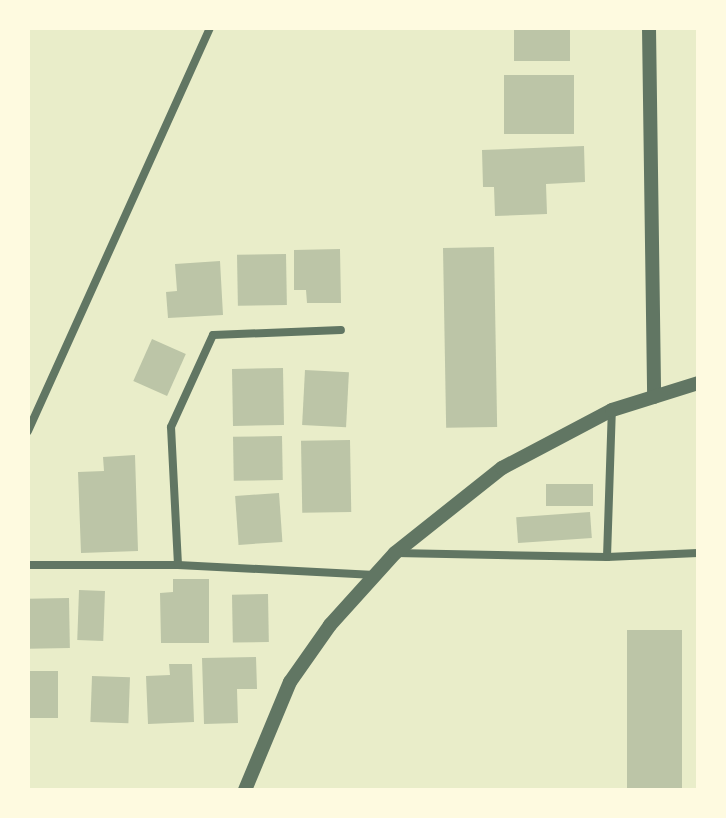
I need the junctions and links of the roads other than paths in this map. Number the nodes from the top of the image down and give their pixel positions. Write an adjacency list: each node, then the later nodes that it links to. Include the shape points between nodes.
1 (210, 28): 7 (street)
2 (649, 28): 5 (street)
3 (341, 330): 12 (street, via 213,335 171,427)
4 (698, 383): 5 (street)
5 (654, 397): 6 (street)
6 (612, 410): 8 (street, via 502,468); 10 (street)
7 (28, 431)
8 (395, 553): 10 (street); 13 (street)
9 (698, 553): 10 (street)
10 (607, 557)
11 (28, 565): 12 (street)
12 (178, 565): 13 (street)
13 (375, 575): 14 (street, via 290,682)
14 (245, 790)

